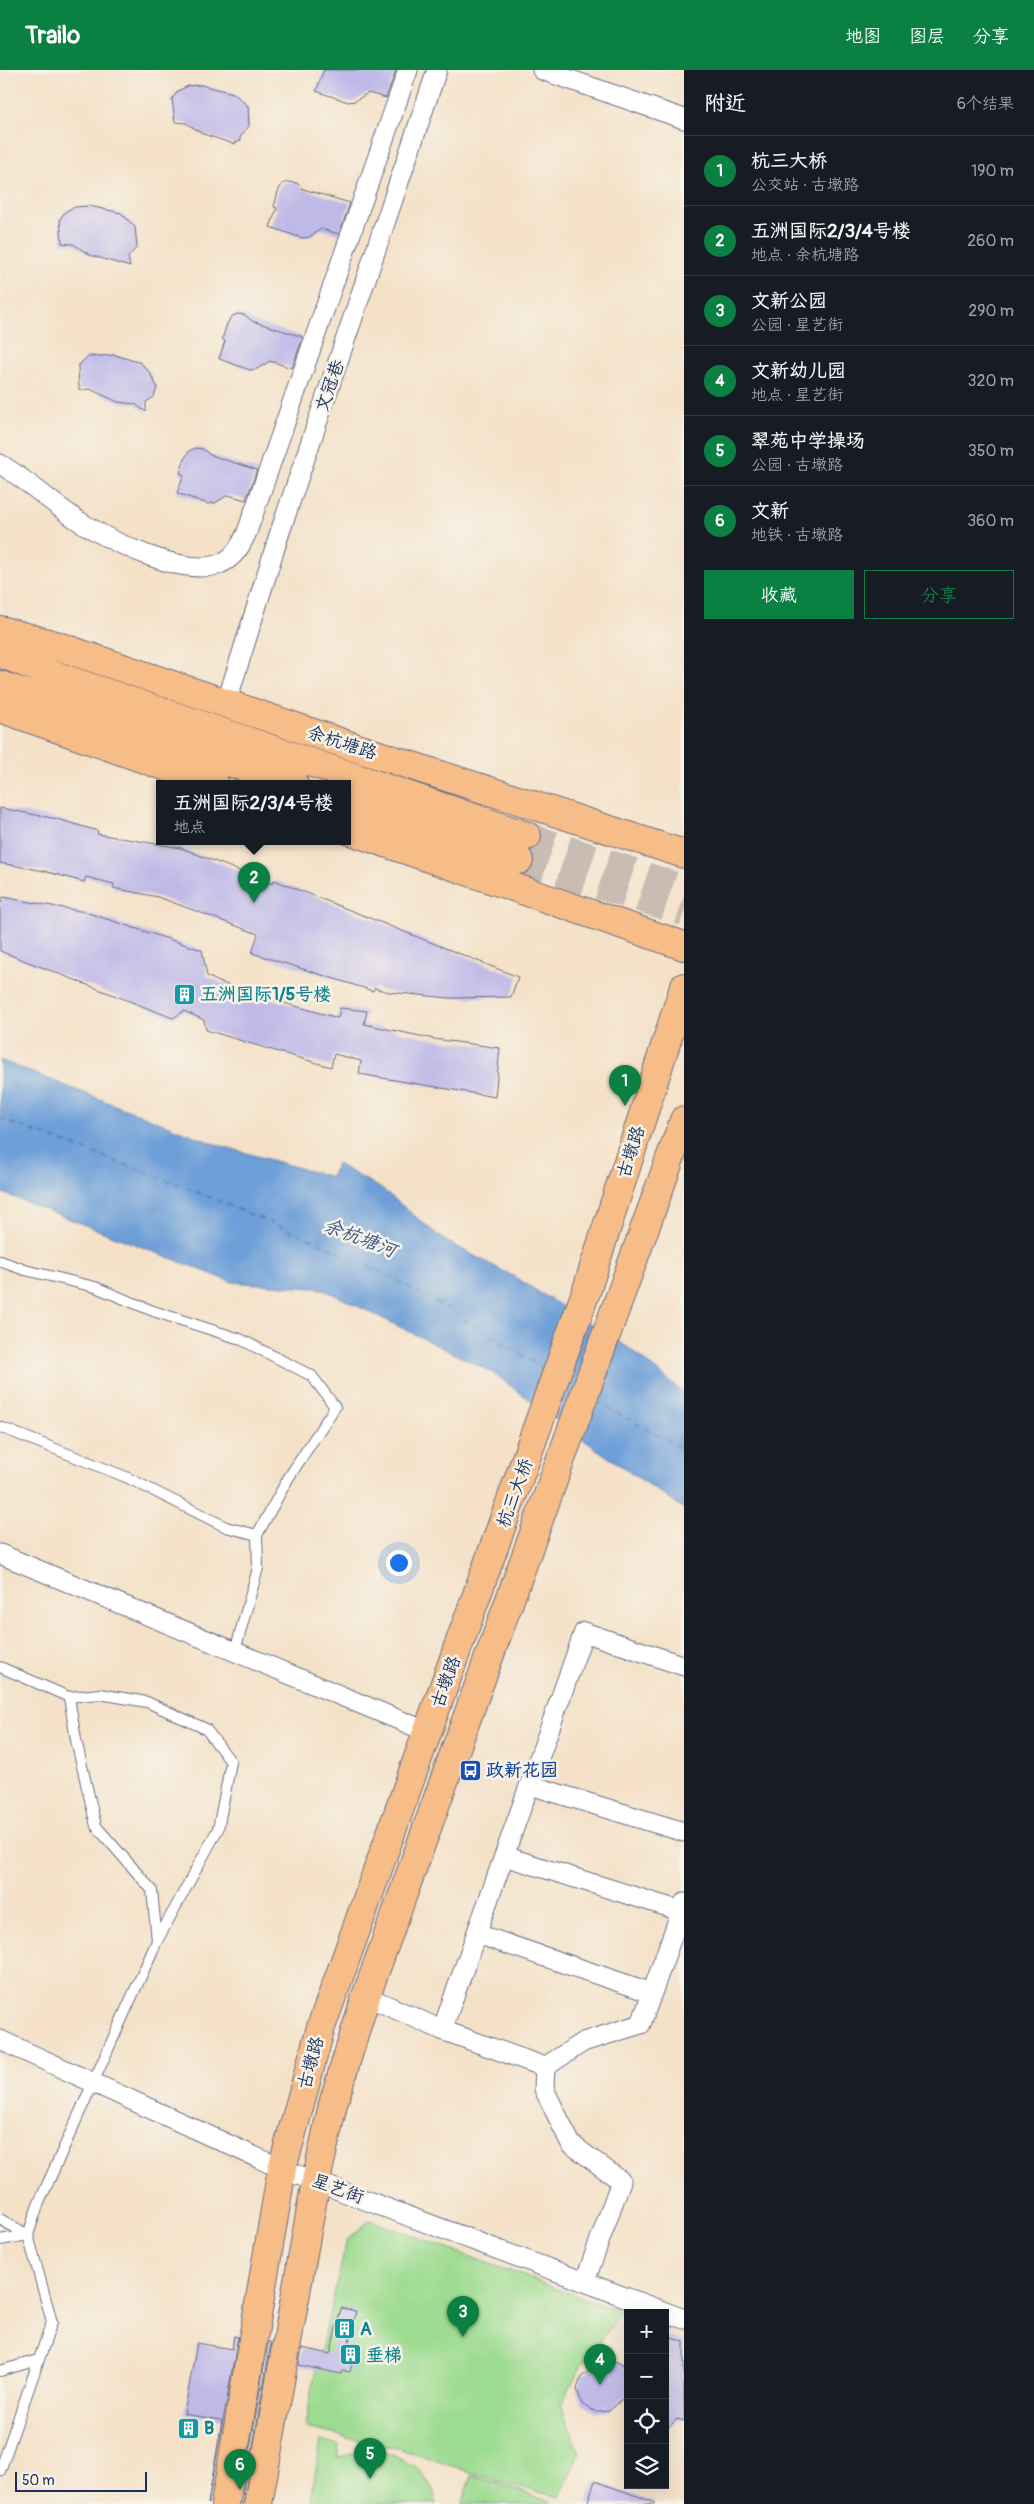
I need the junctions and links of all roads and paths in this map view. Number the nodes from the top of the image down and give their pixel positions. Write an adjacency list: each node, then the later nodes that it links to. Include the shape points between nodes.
1 (408, 70): 5 (street, via 247,532 241,546 231,556 217,565 154,558 86,526)
2 (437, 70): 9 (street, 文冠巷, via 279,535)
3 (542, 70): 4 (street)
4 (684, 119)
5 (0, 464)
6 (0, 630): 9 (main road, 余杭塘路, via 52,644)
7 (0, 653): 13 (main road, 余杭塘路)
8 (0, 685): 12 (main road)
9 (226, 704): 17 (main road, 余杭塘路)
10 (0, 708): 11 (main road)
11 (204, 780)
12 (282, 780)
13 (338, 780)
14 (351, 785): 15 (main road, 余杭塘路, via 523,848)
15 (351, 803)
16 (351, 831): 18 (main road)
17 (684, 854)
18 (684, 946)
19 (684, 987): 22 (main road, 古墩路)
20 (684, 1120): 28 (main road, 杭三大桥)
21 (0, 1260): 24 (lane, via 25,1270 95,1287 153,1311 240,1339 312,1376 335,1407 289,1477)
22 (587, 1289): 26 (main road, 杭三大桥)
23 (0, 1426): 24 (lane, via 126,1478 226,1527)
24 (257, 1535): 27 (lane, via 258,1568)
25 (0, 1554): 27 (street)
26 (462, 1640): 32 (main road, 古墩路)
27 (235, 1651): 32 (street)
28 (491, 1651): 40 (main road, 古墩路)
29 (684, 1666): 33 (street, via 584,1632)
30 (0, 1667): 31 (lane)
31 (70, 1697): 38 (lane, via 76,1740 96,1826 152,1890); 38 (lane, via 100,1694 147,1702 206,1729 231,1762 218,1829)
32 (428, 1732): 45 (main road, 古墩路, via 320,2027)
33 (530, 1785): 34 (street); 35 (street)
34 (684, 1832)
35 (504, 1856): 36 (street); 37 (street)
36 (683, 1907): 39 (street)
37 (476, 1934): 39 (street); 41 (street)
38 (158, 1941): 44 (lane)
39 (652, 1993): 43 (street, via 642,2024 583,2042)
40 (366, 1996): 41 (street); 46 (main road, 古墩路, via 333,2104)
41 (442, 2030): 43 (street)
42 (0, 2040): 44 (street, 星艺街)
43 (545, 2066): 50 (street, via 544,2089 571,2144 621,2181)
44 (93, 2082): 45 (street, 星艺街); 48 (lane, via 38,2205)
45 (282, 2169): 46 (street, 星艺街); 55 (main road, 古墩路)
46 (316, 2181): 50 (street, 星艺街); 56 (main road, 古墩路)
47 (0, 2219): 48 (lane)
48 (28, 2235): 49 (lane); 52 (lane, via 52,2322)
49 (0, 2240)
50 (585, 2282): 51 (street, 星艺街)
51 (684, 2319)
52 (38, 2360): 53 (lane); 54 (lane)
53 (0, 2371)
54 (0, 2471)
55 (225, 2504)
56 (258, 2504)

